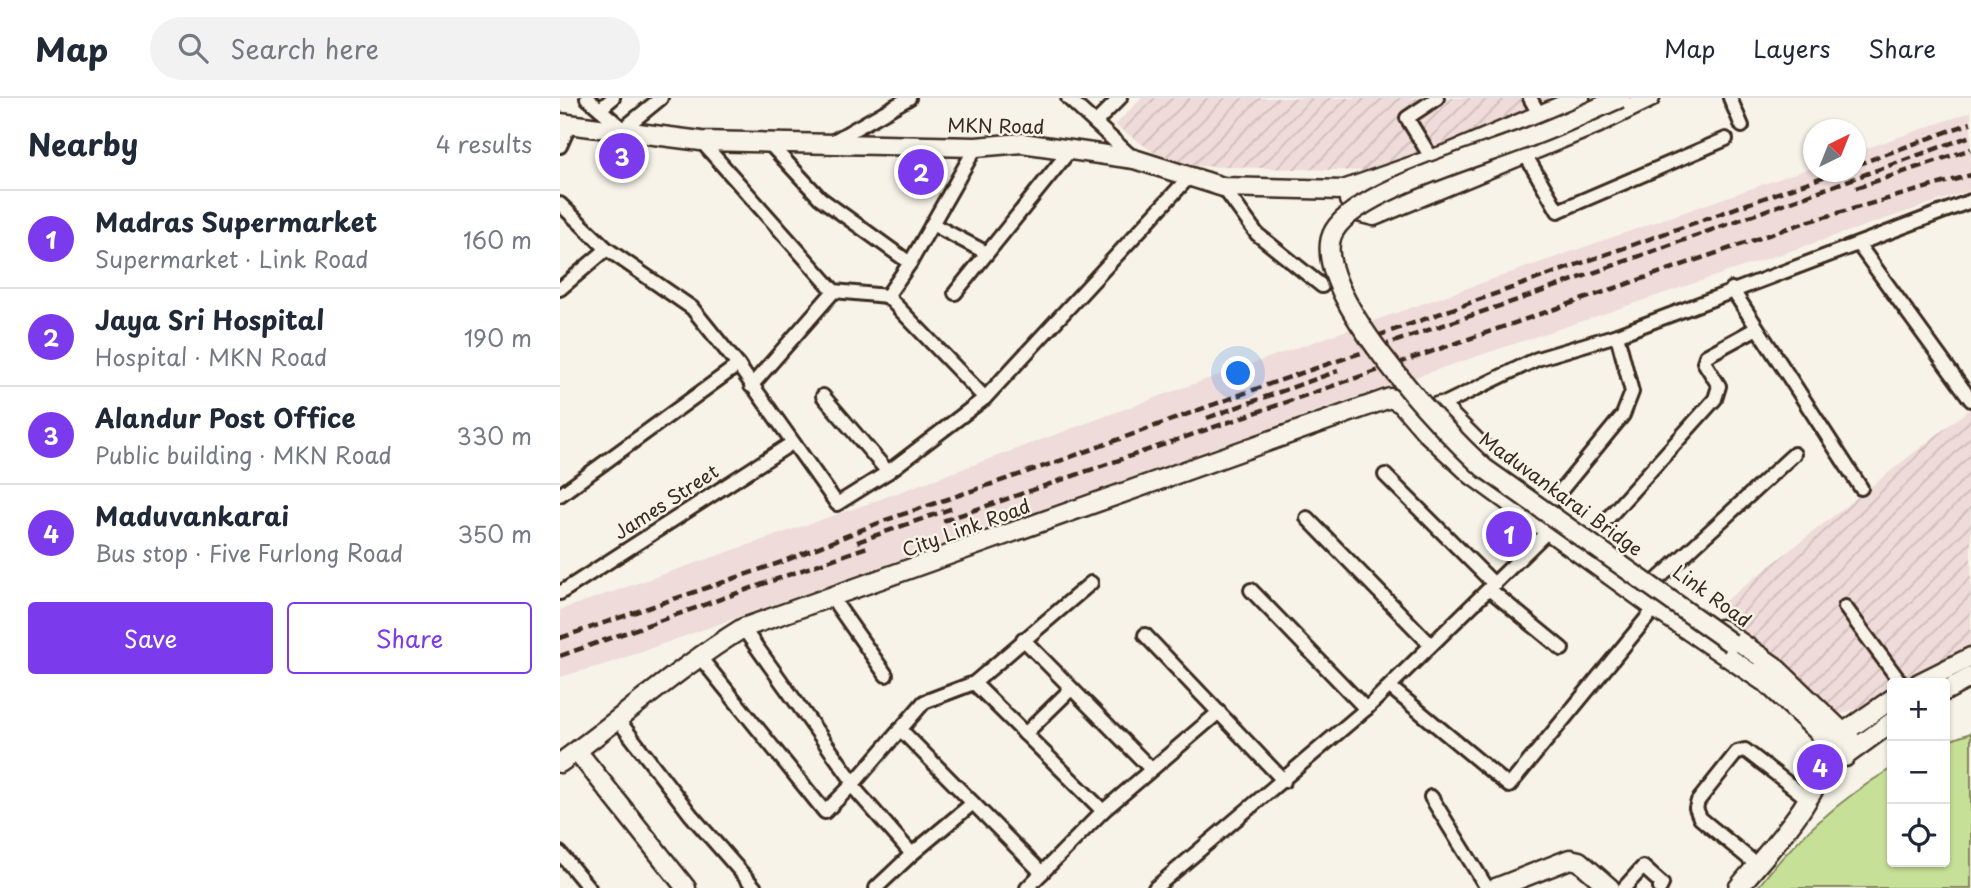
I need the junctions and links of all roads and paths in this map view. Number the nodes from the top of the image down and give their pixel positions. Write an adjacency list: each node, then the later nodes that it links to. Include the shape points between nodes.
1 (587, 98): 13 (street)
2 (613, 98): 13 (street)
3 (661, 98): 18 (street)
4 (909, 98): 22 (street)
5 (1068, 98): 15 (street)
6 (1120, 98): 15 (street)
7 (1437, 98): 28 (street, via 1407,118)
8 (1530, 98): 14 (street)
9 (1580, 98): 14 (street, MKN Road)
10 (1620, 98): 79 (street, Maduvankarai Bridge, bridge, via 1353,210 1332,233 1328,258 1351,310 1425,409 1458,445)
11 (1650, 98): 26 (street)
12 (1730, 98): 17 (street)
13 (600, 109): 18 (street)
14 (1539, 114): 28 (street, MKN Road)
15 (1095, 123): 27 (street)
16 (565, 124): 18 (street, MKN Road); 23 (street)
17 (1742, 126)
18 (623, 130): 20 (street, MKN Road)
19 (1726, 139): 26 (street, via 1558,211)
20 (701, 141): 21 (street, MKN Road); 42 (street)
21 (767, 141): 22 (street, MKN Road); 38 (street, via 820,198)
22 (830, 143): 24 (street, MKN Road)
23 (560, 146)
24 (976, 147): 25 (street, MKN Road, via 1021,143); 34 (street)
25 (1071, 149): 27 (street, MKN Road); 37 (street)
26 (1525, 154): 31 (street, via 1374,216 1358,212)
27 (1134, 159): 29 (street, MKN Road)
28 (1432, 159): 31 (street, MKN Road)
29 (1189, 177): 30 (street, MKN Road); 50 (street)
30 (1223, 187): 31 (street, MKN Road); 39 (street, via 1257,234)
31 (1343, 190)
32 (1971, 201): 35 (street)
33 (560, 204): 36 (street)
34 (932, 224): 37 (street); 38 (street)
35 (1858, 244): 41 (street); 51 (street)
36 (607, 249): 40 (street); 47 (street, via 692,308)
37 (987, 253): 43 (street)
38 (910, 263): 44 (street)
39 (1322, 286)
40 (560, 289)
41 (1732, 289): 45 (street); 46 (street)
42 (834, 291): 44 (street); 48 (street)
43 (955, 293)
44 (887, 296): 50 (street)
45 (1757, 328): 58 (street); 62 (street, via 1706,356 1704,362 1719,386 1715,398)
46 (1617, 335): 52 (street, via 1537,359); 60 (street, via 1632,392 1623,415)
47 (738, 365): 48 (street); 59 (street)
48 (751, 386): 54 (street)
49 (823, 396): 56 (street)
50 (985, 398): 56 (street)
51 (1971, 400)
52 (1440, 406): 53 (street); 60 (street, Link Road)
53 (1412, 415): 63 (street, via 1472,475); 69 (street, City Link Road, via 1390,398 1377,401)
54 (792, 443): 56 (street, via 837,504); 68 (street, James Street)
55 (1794, 454): 64 (street)
56 (888, 472)
57 (1385, 475): 66 (street)
58 (1861, 488)
59 (560, 495)
60 (1549, 505): 64 (street, Link Road)
61 (1307, 518): 75 (street)
62 (1608, 518)
63 (1549, 530): 66 (street); 71 (street)
64 (1656, 581): 79 (street, Link Road)
65 (1091, 583): 74 (street)
66 (1492, 586): 75 (street); 76 (street)
67 (1251, 590): 89 (street)
68 (560, 593)
69 (832, 598): 72 (street, City Link Road); 80 (street)
70 (1845, 607): 82 (street)
71 (1655, 608): 79 (street); 85 (street, via 1509,786)
72 (743, 628): 77 (street, City Link Road); 102 (street)
73 (1145, 635): 90 (street)
74 (1023, 639): 84 (street); 87 (street)
75 (1431, 645): 85 (street)
76 (1562, 649)
77 (699, 656): 91 (street, City Link Road); 102 (street, via 825,812)
78 (1971, 657): 83 (street)
79 (1769, 674): 95 (street)
80 (886, 675)
81 (1971, 677): 86 (street)
82 (1897, 678)
83 (1929, 678)
84 (974, 683): 93 (street, via 924,702); 94 (street)
85 (1390, 687): 89 (street)
86 (1950, 688)
87 (1070, 690): 94 (street); 99 (street)
88 (1887, 702): 95 (street)
89 (1366, 709): 101 (street)
90 (1219, 712): 99 (street); 101 (street)
91 (619, 721): 96 (street, City Link Road); 113 (street, via 691,815)
92 (1887, 726): 97 (street)
93 (900, 729): 102 (street); 105 (street)
94 (1025, 734): 106 (street)
95 (1838, 736): 97 (street); 100 (street)
96 (577, 751): 98 (street, City Link Road); 112 (street)
97 (1851, 752): 100 (street)
98 (560, 763)
99 (1150, 768): 106 (street)
100 (1825, 771): 104 (street)
101 (1284, 781): 116 (street)
102 (855, 783): 108 (street, via 855,789)
103 (1431, 797): 117 (street)
104 (1808, 799): 109 (street); 109 (street, via 1745,750 1737,752 1698,801 1700,818)
105 (973, 803): 108 (street); 110 (street)
106 (1103, 811): 110 (street)
107 (560, 853): 111 (street)
108 (912, 854): 114 (street)
109 (1757, 865): 122 (street)
110 (1042, 873): 115 (street)
111 (589, 888)
112 (686, 888)
113 (755, 888)
114 (876, 888)
115 (1027, 888)
116 (1155, 888)
117 (1488, 888)
118 (1496, 888): 119 (street, via 1570,859 1579,861)
119 (1609, 888)
120 (1624, 888): 121 (street, via 1643,867 1658,879)
121 (1660, 888)
122 (1738, 888)

